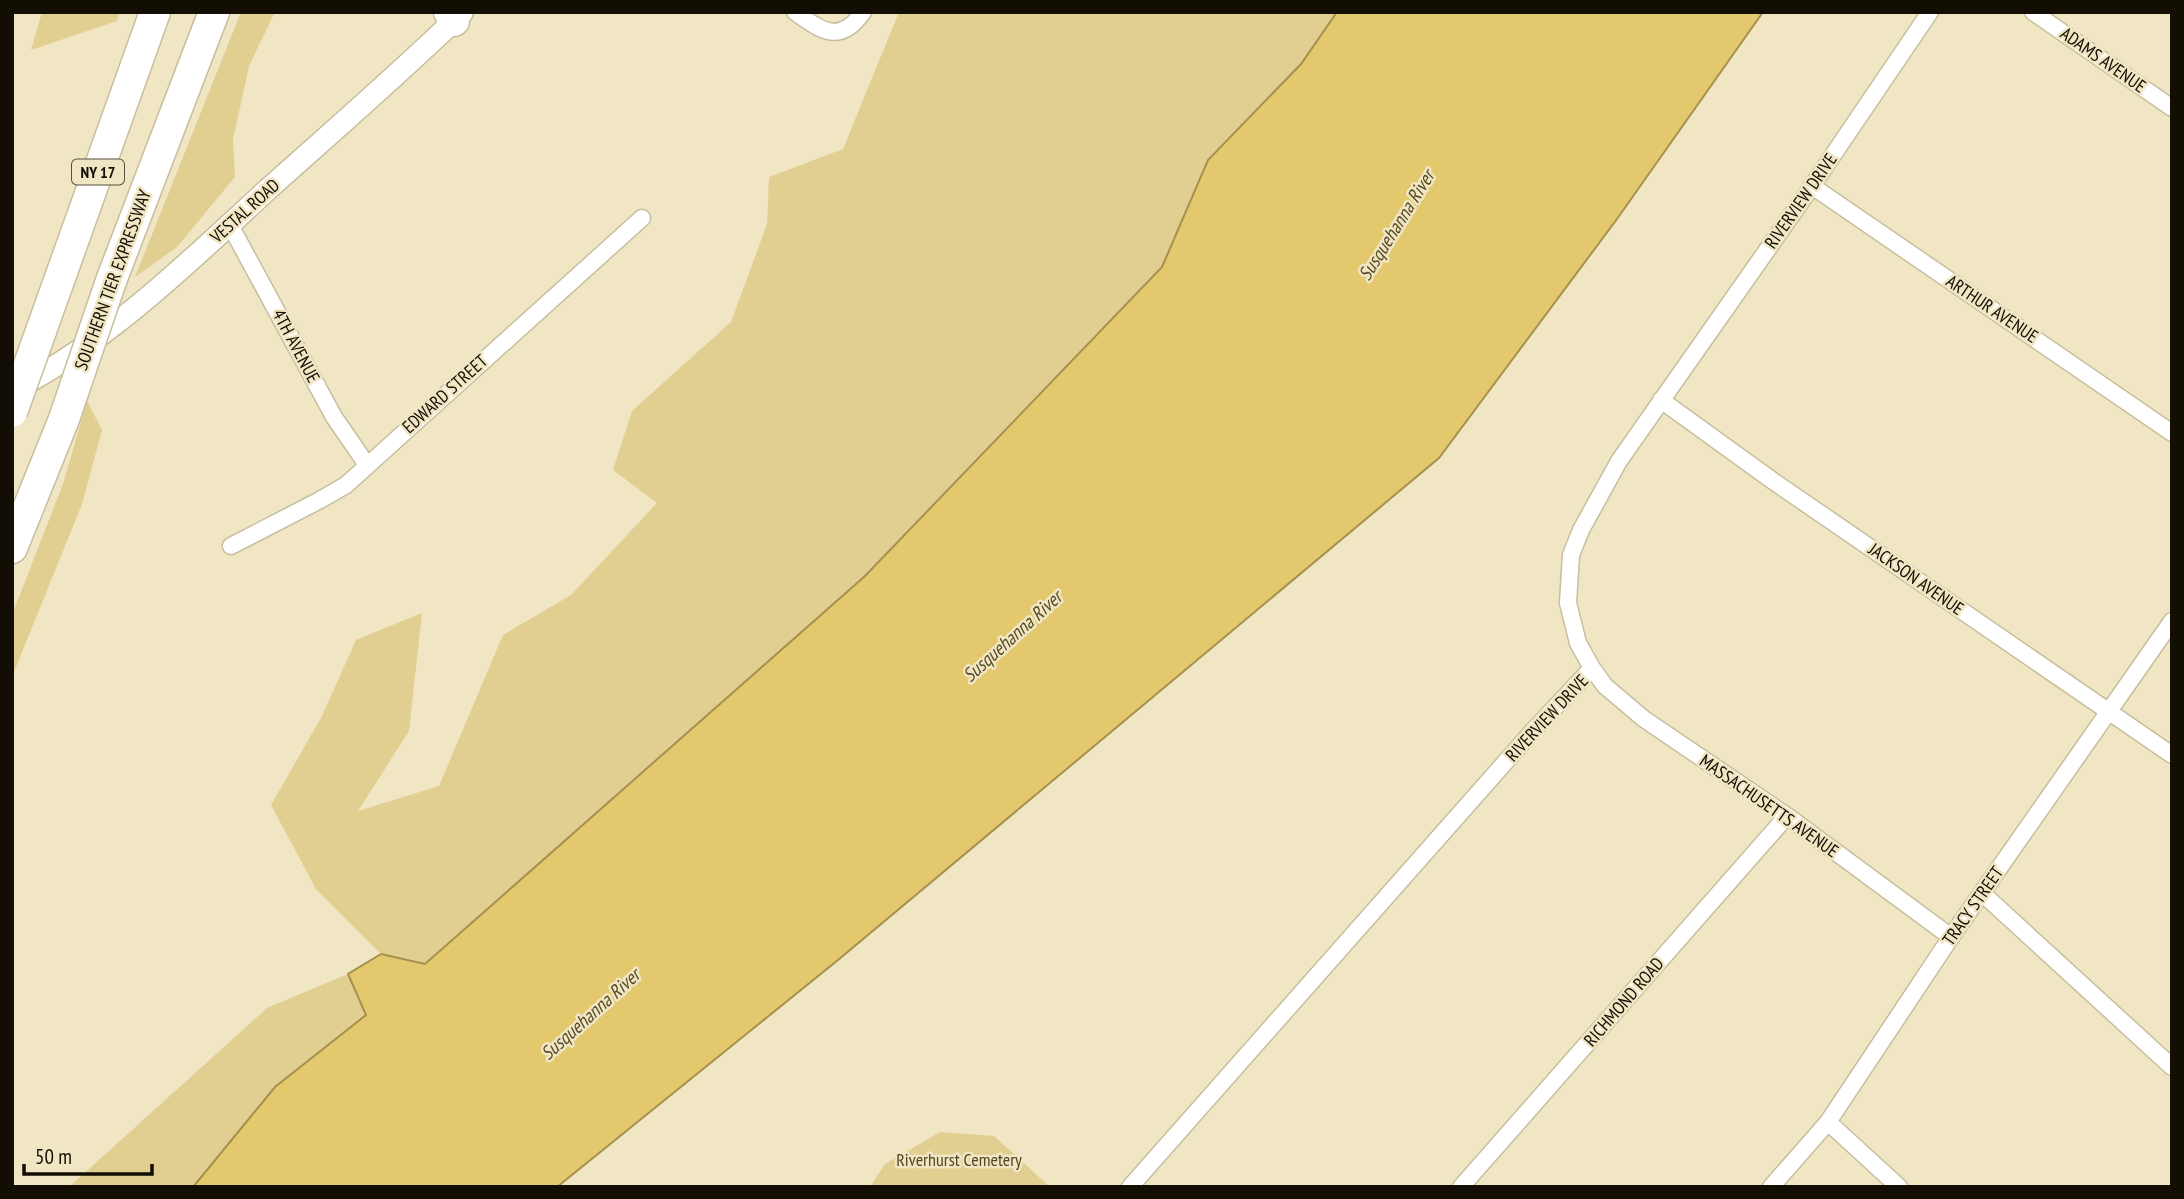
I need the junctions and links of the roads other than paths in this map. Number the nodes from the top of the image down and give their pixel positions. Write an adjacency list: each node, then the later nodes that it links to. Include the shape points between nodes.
1 (155, 12): 14 (highway, NY 17, bridge)
2 (214, 12): 18 (highway, SOUTHERN TIER EXPRESSWAY / NY 17, bridge)
3 (795, 12): 4 (street, via 820,29 836,33 849,29)
4 (863, 12)
5 (1930, 12): 9 (street, RIVERVIEW DRIVE)
6 (2033, 12): 8 (street, ADAMS AVENUE)
7 (455, 15): 11 (street, VESTAL ROAD)
8 (2172, 108)
9 (1812, 186): 13 (street, RIVERVIEW DRIVE); 15 (street, ARTHUR AVENUE)
10 (642, 218): 16 (street, EDWARD STREET)
11 (230, 225): 12 (street, VESTAL ROAD, via 109,329 63,363); 16 (street, 4TH AVENUE, via 334,417)
12 (12, 391)
13 (1661, 400): 20 (street, RIVERVIEW DRIVE, via 1619,461 1571,555 1571,620); 21 (street, JACKSON AVENUE)
14 (12, 412)
15 (2172, 433)
16 (367, 465): 17 (street, EDWARD STREET, via 346,485)
17 (231, 545)
18 (12, 548)
19 (2172, 621): 21 (street, TRACY STREET)
20 (1592, 668): 23 (street, MASSACHUSETTS AVENUE, via 1605,686 1644,719); 28 (street, RIVERVIEW DRIVE)
21 (2108, 712): 22 (street, JACKSON AVENUE); 24 (street, TRACY STREET)
22 (2172, 755)
23 (1787, 816): 25 (street, MASSACHUSETTS AVENUE); 29 (street, RICHMOND ROAD)
24 (1982, 893): 25 (street, TRACY STREET); 26 (street)
25 (1951, 937): 27 (street, TRACY STREET)
26 (2172, 1067)
27 (1828, 1122): 30 (street, TRACY STREET); 31 (street)
28 (1130, 1187)
29 (1461, 1187)
30 (1771, 1187)
31 (1899, 1187)

